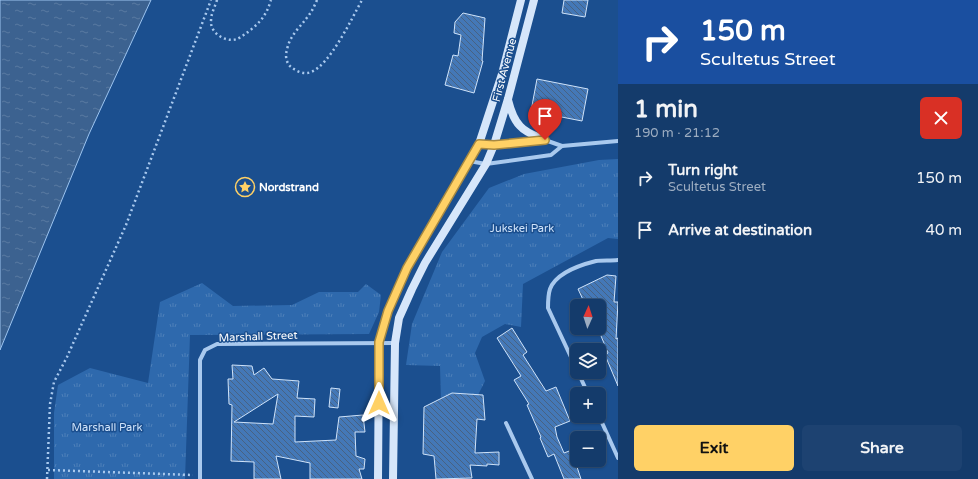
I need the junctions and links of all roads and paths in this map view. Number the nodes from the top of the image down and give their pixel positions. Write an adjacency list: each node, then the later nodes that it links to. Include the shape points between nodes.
1 (211, 0): 23 (path, via 126,225 54,382 50,404)
2 (218, 0): 3 (path, via 212,14 212,27 218,35 231,40 251,30 263,18)
3 (271, 0)
4 (317, 0): 5 (path, via 287,49 288,64 305,73 311,72 328,57)
5 (362, 0)
6 (521, 0): 11 (street, First Avenue, via 502,74)
7 (534, 0): 8 (street, First Avenue)
8 (508, 99): 9 (street, via 520,126); 12 (street, First Avenue)
9 (545, 140): 12 (street); 13 (street)
10 (618, 141): 13 (street)
11 (479, 144): 12 (street); 14 (street, First Avenue)
12 (494, 145): 15 (street, First Avenue)
13 (562, 146): 15 (street, via 551,155)
14 (469, 161): 15 (street); 17 (street, First Avenue, via 407,268 388,311)
15 (486, 164): 18 (street, First Avenue, via 425,263 399,318)
16 (618, 260): 19 (street, via 597,261 571,269 558,277 550,288 548,308)
17 (379, 342): 18 (street, Marshall Street); 24 (street, Marshall Street, via 217,344 205,350 200,360); 26 (street, First Avenue)
18 (395, 343): 27 (street, First Avenue)
19 (570, 354)
20 (601, 423): 22 (street)
21 (506, 424): 28 (street)
22 (618, 458)
23 (48, 470): 24 (path); 25 (path)
24 (200, 477)
25 (47, 479)
26 (378, 479)
27 (393, 479)
28 (532, 479)

